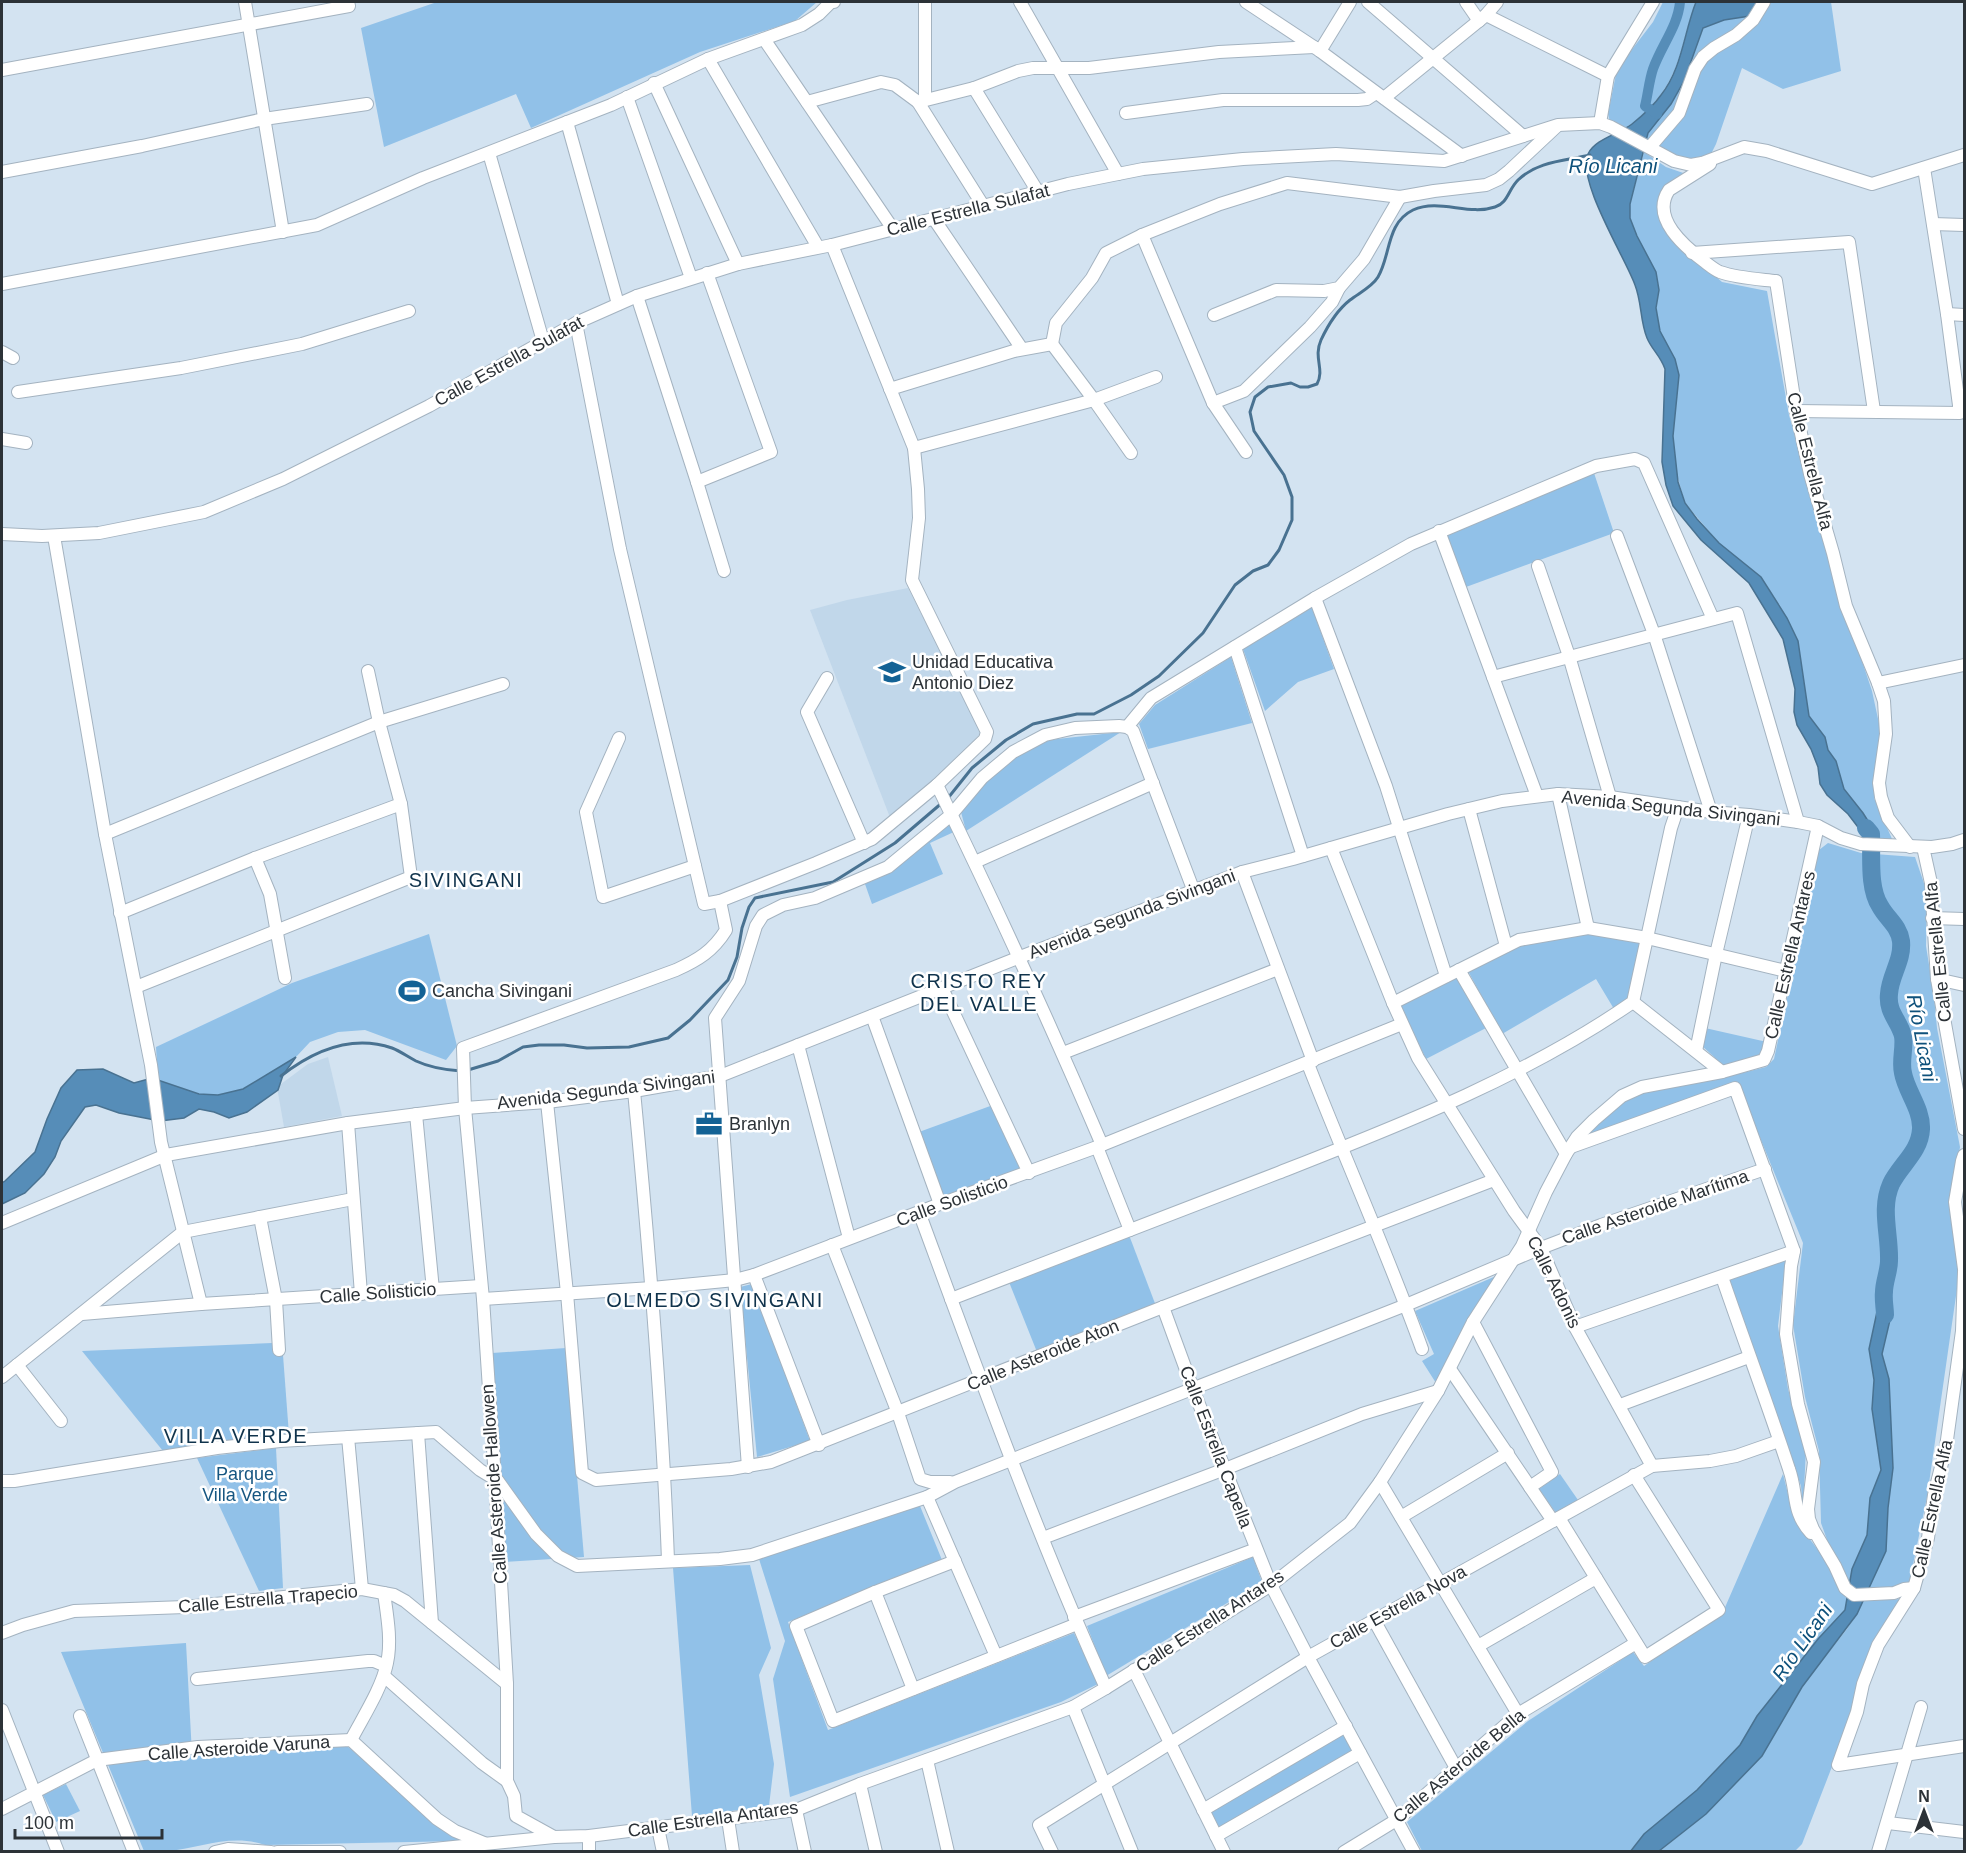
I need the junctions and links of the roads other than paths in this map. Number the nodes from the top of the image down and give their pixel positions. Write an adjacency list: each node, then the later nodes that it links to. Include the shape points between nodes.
1 (245, 2): 14 (street)
2 (348, 2): 14 (street, via 349,6)
3 (834, 2): 15 (street, via 802,25)
4 (925, 2): 26 (street)
5 (1020, 2): 19 (street)
6 (1246, 2): 16 (street)
7 (1350, 2): 16 (street)
8 (1368, 2): 18 (street)
9 (1466, 2): 13 (street)
10 (1497, 2): 13 (street)
11 (1764, 2): 35 (street, via 1753,20 1703,57 1679,113)
12 (1649, 3): 21 (street)
13 (1482, 18): 18 (street); 21 (street)
14 (248, 25): 20 (street); 30 (street)
15 (764, 39): 17 (street); 27 (street)
16 (1317, 49): 19 (street, via 1219,52 1089,68); 24 (street)
17 (708, 59): 22 (street); 53 (street)
18 (1434, 60): 24 (street); 34 (street)
19 (1058, 68): 23 (street, via 1018,71); 42 (street)
20 (2, 70)
21 (1608, 76): 33 (street)
22 (654, 83): 25 (street); 55 (street)
23 (974, 88): 26 (street); 43 (street)
24 (1380, 96): 29 (street, via 1358,100 1224,100); 38 (street)
25 (627, 97): 31 (street); 57 (street)
26 (921, 101): 27 (street, via 895,85 881,82); 45 (street)
27 (807, 102): 49 (street)
28 (368, 104): 30 (street)
29 (1126, 113)
30 (264, 119): 41 (street); 50 (street)
31 (567, 122): 36 (street); 61 (street)
32 (1558, 125): 33 (street, Calle Estrella Sulafat); 34 (street, Calle Estrella Sulafat); 44 (street, via 1499,179 1486,185)
33 (1605, 125): 35 (street, Calle Estrella Sulafat)
34 (1523, 136): 38 (street, Calle Estrella Sulafat)
35 (1648, 146): 39 (street, Calle Estrella Sulafat, via 1674,161 1691,165)
36 (489, 153): 50 (street, via 317,225); 67 (street)
37 (1965, 155): 40 (street, Calle Estrella Sulafat)
38 (1462, 156): 42 (street, Calle Estrella Sulafat, via 1431,161 1336,154 1243,159)
39 (1719, 157): 40 (street, Calle Estrella Sulafat, via 1737,148 1753,148 1872,184); 54 (street, Calle Estrella Alfa, via 1665,196 1663,206 1672,232)
40 (1924, 168): 47 (street)
41 (2, 172)
42 (1118, 174): 43 (street, Calle Estrella Sulafat)
43 (1038, 192): 45 (street, Calle Estrella Sulafat)
44 (1400, 197): 51 (street, via 1287,183); 59 (street, via 1364,259)
45 (984, 207): 46 (street, Calle Estrella Sulafat)
46 (934, 219): 49 (street, Calle Estrella Sulafat); 69 (street)
47 (1933, 224): 48 (street); 63 (street)
48 (1965, 225)
49 (893, 230): 52 (street, Calle Estrella Sulafat)
50 (283, 232): 58 (street)
51 (1142, 235): 68 (street, via 1106,253 1092,278 1056,323); 74 (street)
52 (832, 244): 53 (street, Calle Estrella Sulafat); 71 (street)
53 (818, 246): 55 (street, Calle Estrella Sulafat)
54 (1692, 253): 75 (street, Calle Estrella Alfa, via 1718,272 1776,281); 76 (street, via 1849,242)
55 (738, 264): 56 (street, Calle Estrella Sulafat)
56 (707, 273): 57 (street, Calle Estrella Sulafat); 82 (street, via 771,452)
57 (691, 278): 60 (street, Calle Estrella Sulafat)
58 (2, 284)
59 (1339, 288): 64 (street, via 1276,290); 74 (street, via 1310,327 1244,391)
60 (637, 296): 61 (street, Calle Estrella Sulafat); 82 (street)
61 (618, 304): 66 (street, Calle Estrella Sulafat)
62 (409, 311): 72 (street, via 302,344 181,368)
63 (1947, 314): 65 (street); 76 (street, via 1960,413)
64 (1214, 315)
65 (1965, 315)
66 (576, 323): 67 (street, Calle Estrella Sulafat); 126 (street, via 620,549)
67 (543, 341): 85 (street, Calle Estrella Sulafat, via 429,406 242,498 204,512 99,533)
68 (1052, 344): 69 (street); 73 (street)
69 (1022, 349): 71 (street)
70 (1156, 377): 73 (street)
71 (890, 389): 79 (street)
72 (18, 392)
73 (1094, 400): 79 (street); 81 (street)
74 (1213, 403): 80 (street)
75 (1796, 411): 76 (street); 98 (street, Calle Estrella Alfa, via 1846,606)
76 (1874, 411)
77 (2, 439): 78 (street)
78 (26, 443)
79 (914, 448): 104 (street, via 919,518 912,580 987,732 985,739)
80 (1246, 452)
81 (1131, 453)
82 (697, 482): 88 (street)
83 (1439, 531): 89 (street); 90 (street, via 1596,466 1640,459); 96 (street)
84 (2, 534): 85 (street, Calle Estrella Sulafat)
85 (54, 536): 117 (street)
86 (1617, 536): 91 (street)
87 (1538, 566): 93 (street)
88 (724, 571)
89 (1315, 598): 92 (street); 116 (street)
90 (1713, 619): 91 (street); 114 (street, via 1737,613)
91 (1654, 634): 93 (street); 112 (street)
92 (1235, 647): 101 (street, via 1151,699); 123 (street)
93 (1569, 656): 96 (street); 107 (street)
94 (1965, 665): 98 (street)
95 (368, 671): 100 (street)
96 (1493, 677): 106 (street)
97 (827, 678): 119 (street, via 807,712)
98 (1878, 683): 120 (street, Calle Estrella Alfa, via 1884,701 1886,734 1881,797 1888,818)
99 (503, 684): 100 (street)
100 (378, 722): 108 (street); 117 (street)
101 (1127, 727): 103 (street, via 1133,732); 111 (street, via 1075,728 1045,735 1013,752)
102 (619, 738): 126 (street, via 586,812 603,897)
103 (1153, 783): 125 (street); 128 (street)
104 (937, 785): 111 (street); 119 (street)
105 (1558, 794): 106 (street, Avenida Segunda Sivingani); 107 (street, Avenida Segunda Sivingani); 133 (street)
106 (1537, 796): 110 (street, Avenida Segunda Sivingani)
107 (1610, 797): 109 (street, Avenida Segunda Sivingani)
108 (401, 804): 124 (street); 134 (street, via 411,877)
109 (1678, 807): 112 (street, Avenida Segunda Sivingani); 135 (street)
110 (1469, 809): 116 (street, Avenida Segunda Sivingani); 136 (street)
111 (949, 811): 125 (street); 158 (street, via 888,867 763,915 739,981 715,1018)
112 (1711, 812): 113 (street, Avenida Segunda Sivingani)
113 (1749, 815): 114 (street, Avenida Segunda Sivingani); 137 (street)
114 (1798, 822): 115 (street, Avenida Segunda Sivingani)
115 (1818, 826): 120 (street, Avenida Segunda Sivingani, via 1861,844); 141 (street, Calle Estrella Antares)
116 (1399, 828): 122 (street, Avenida Segunda Sivingani); 142 (street)
117 (105, 834): 130 (street)
118 (1965, 840): 121 (street, Avenida Segunda Sivingani)
119 (864, 843): 129 (street)
120 (1910, 847): 121 (street, Avenida Segunda Sivingani)
121 (1923, 847): 131 (street, Calle Estrella Alfa, via 1931,883)
122 (1331, 848): 123 (street, Avenida Segunda Sivingani); 149 (street, Calle Adonis)
123 (1303, 856): 127 (street, Avenida Segunda Sivingani)
124 (255, 858): 130 (street); 134 (street, via 270,894)
125 (975, 862): 138 (street)
126 (695, 866): 129 (street, via 704,904)
127 (1242, 872): 128 (street, Avenida Segunda Sivingani); 139 (street)
128 (1193, 889): 138 (street, Avenida Segunda Sivingani)
129 (720, 901): 162 (street, Calle Asteroide Hallowen, via 726,930 718,944 700,959 463,1048)
130 (120, 913): 146 (street)
131 (1932, 918): 132 (street); 144 (street, Calle Estrella Alfa)
132 (1965, 919)
133 (1588, 928): 135 (street); 136 (street, via 1519,940)
134 (278, 932): 143 (street); 146 (street)
135 (1647, 938): 137 (street); 148 (street)
136 (1506, 946): 140 (street)
137 (1716, 954): 141 (street); 153 (street)
138 (1020, 957): 147 (street, Avenida Segunda Sivingani); 154 (street)
139 (1278, 969): 154 (street); 155 (street)
140 (1459, 970): 142 (street); 156 (street)
141 (1786, 971): 157 (street, Calle Estrella Antares, via 1764,1060)
142 (1446, 976): 149 (street)
143 (285, 978)
144 (1937, 979): 145 (street); 165 (street, Calle Estrella Alfa)
145 (1965, 985)
146 (136, 987): 169 (street)
147 (942, 988): 150 (street, Avenida Segunda Sivingani); 172 (street)
148 (1633, 1002): 153 (street); 156 (street)
149 (1393, 1003): 151 (street, Calle Adonis)
150 (872, 1016): 152 (street, Avenida Segunda Sivingani); 175 (street)
151 (1402, 1024): 155 (street, Calle Solisticio); 161 (street, Calle Adonis)
152 (798, 1045): 158 (street, Avenida Segunda Sivingani); 183 (street)
153 (1696, 1051): 157 (street)
154 (1063, 1053): 166 (street)
155 (1311, 1062): 166 (street, Calle Solisticio); 167 (street)
156 (1517, 1071): 161 (street); 168 (street)
157 (1722, 1072): 168 (street, Calle Estrella Antares, via 1632,1091 1602,1113)
158 (720, 1076): 159 (street, Avenida Segunda Sivingani); 191 (street)
159 (634, 1090): 160 (street, Avenida Segunda Sivingani); 192 (street)
160 (547, 1102): 162 (street, Avenida Segunda Sivingani); 195 (street)
161 (1447, 1104): 167 (street); 173 (street, Calle Adonis)
162 (465, 1108): 163 (street, Avenida Segunda Sivingani); 194 (street, Calle Asteroide Hallowen)
163 (416, 1114): 164 (street, Avenida Segunda Sivingani); 193 (street)
164 (348, 1123): 169 (street, Avenida Segunda Sivingani); 174 (street)
165 (1965, 1129)
166 (1099, 1146): 172 (street, Calle Solisticio); 180 (street)
167 (1340, 1148): 179 (street); 180 (street)
168 (1568, 1150): 171 (street, via 1735,1088); 181 (street, Calle Estrella Antares)
169 (165, 1155): 178 (street, Avenida Segunda Sivingani); 182 (street)
170 (1965, 1155): 188 (street, Calle Estrella Alfa, via 1955,1202)
171 (1765, 1169): 185 (street, Calle Asteroide Marítima); 186 (street)
172 (1029, 1173): 175 (street, Calle Solisticio)
173 (1494, 1180): 179 (street, Calle Asteroide Aton); 181 (street, Calle Adonis)
174 (353, 1199): 177 (street); 196 (street)
175 (940, 1204): 176 (street, Calle Solisticio)
176 (919, 1212): 183 (street, Calle Solisticio); 197 (street)
177 (260, 1217): 182 (street); 198 (street)
178 (2, 1223)
179 (1374, 1227): 200 (street); 201 (street, Calle Asteroide Aton)
180 (1130, 1230): 197 (street)
181 (1529, 1230): 185 (street, Calle Adonis); 187 (street, Calle Estrella Antares)
182 (183, 1232): 199 (street); 202 (street)
183 (849, 1238): 184 (street, Calle Solisticio)
184 (832, 1245): 189 (street, Calle Solisticio); 215 (street)
185 (1541, 1248): 187 (street, Calle Asteroide Marítima); 204 (street, Calle Adonis)
186 (1794, 1251): 190 (street); 237 (street, via 1786,1334 1798,1404 1814,1462 1809,1519)
187 (1511, 1260): 200 (street, Calle Asteroide Marítima); 203 (street, Calle Estrella Antares)
188 (1965, 1270): 244 (street, Calle Estrella Alfa, via 1962,1331 1946,1447)
189 (754, 1275): 191 (street, Calle Solisticio); 220 (street)
190 (1722, 1277): 204 (street); 207 (street)
191 (735, 1280): 192 (street, Calle Solisticio); 224 (street)
192 (652, 1288): 195 (street, Calle Solisticio); 226 (street)
193 (433, 1290): 194 (street, Calle Solisticio); 196 (street, Calle Solisticio)
194 (482, 1293): 195 (street, Calle Solisticio); 228 (street, Calle Asteroide Hallowen)
195 (567, 1293): 226 (street, Calle Asteroide Aton, via 582,1473 596,1480)
196 (361, 1294): 198 (street, Calle Solisticio)
197 (951, 1299): 211 (street)
198 (276, 1300): 199 (street, Calle Solisticio); 206 (street)
199 (201, 1304): 202 (street, Calle Solisticio)
200 (1406, 1305): 205 (street); 212 (street, Calle Asteroide Marítima)
201 (1163, 1307): 211 (street, Calle Asteroide Aton); 212 (street, Calle Estrella Capella)
202 (82, 1314): 208 (street)
203 (1473, 1322): 209 (street, Calle Estrella Antares); 232 (street, via 1552,1472)
204 (1575, 1327): 214 (street, Calle Adonis)
205 (1422, 1349)
206 (279, 1350)
207 (1749, 1357): 214 (street); 219 (street)
208 (17, 1365): 210 (street); 216 (street)
209 (1450, 1369): 213 (street, Calle Estrella Antares); 221 (street)
210 (2, 1377)
211 (982, 1380): 215 (street, Calle Asteroide Aton); 222 (street)
212 (1193, 1389): 222 (street, Calle Asteroide Marítima); 225 (street, Calle Estrella Capella)
213 (1438, 1391): 225 (street, via 1362,1414); 231 (street, Calle Estrella Antares)
214 (1620, 1405): 223 (street, Calle Adonis)
215 (898, 1413): 220 (street, Calle Asteroide Aton); 230 (street, via 920,1479)
216 (61, 1422)
217 (418, 1433): 218 (street); 228 (street, via 436,1432); 250 (street)
218 (348, 1437): 229 (street, via 217,1448); 245 (street)
219 (1779, 1441): 223 (street, Calle Estrella Nova, via 1736,1456); 237 (street, via 1791,1472 1796,1509)
220 (819, 1445): 224 (street, Calle Asteroide Aton)
221 (1508, 1453): 232 (street); 234 (street)
222 (1013, 1461): 230 (street, Calle Asteroide Marítima); 236 (street)
223 (1652, 1466): 227 (street, Calle Estrella Nova)
224 (748, 1467): 226 (street, Calle Asteroide Aton)
225 (1225, 1469): 236 (street); 238 (street, Calle Estrella Capella)
226 (665, 1474): 239 (street)
227 (1634, 1475): 235 (street, Calle Estrella Nova); 252 (street, via 1719,1610 1645,1657)
228 (495, 1479): 239 (street, via 536,1534 567,1562 577,1566); 259 (street, Calle Asteroide Hallowen)
229 (2, 1481)
230 (955, 1482): 233 (street)
231 (1380, 1482): 234 (street); 243 (street, Calle Estrella Antares, via 1350,1522)
232 (1530, 1487): 235 (street)
233 (927, 1497): 239 (street, via 752,1555); 240 (street)
234 (1401, 1517): 242 (street)
235 (1556, 1519): 241 (street); 242 (street, Calle Estrella Nova)
236 (1043, 1538): 249 (street)
237 (1822, 1545): 244 (street, via 1845,1588 1854,1595)
238 (1256, 1549): 243 (street, Calle Estrella Capella); 249 (street)
239 (668, 1560)
240 (955, 1561): 246 (street); 254 (street)
241 (1596, 1578): 252 (street); 253 (street)
242 (1440, 1583): 248 (street, Calle Estrella Nova); 253 (street)
243 (1271, 1585): 255 (street, Calle Estrella Capella); 256 (street, Calle Estrella Antares)
244 (1914, 1588): 272 (street, Calle Estrella Alfa, via 1878,1645 1838,1765)
245 (362, 1589): 247 (street, Calle Estrella Trapecio); 251 (street, Calle Estrella Trapecio, via 184,1607 74,1611)
246 (875, 1592): 261 (street); 261 (street, via 796,1626 833,1721)
247 (384, 1593): 250 (street, Calle Estrella Trapecio, via 394,1594); 257 (street, via 388,1626)
248 (1374, 1620): 255 (street, Calle Estrella Nova); 275 (street)
249 (1076, 1621): 254 (street); 260 (street)
250 (432, 1623): 259 (street, Calle Estrella Trapecio)
251 (2, 1634)
252 (1636, 1643): 265 (street, Calle Asteroide Bella)
253 (1478, 1646): 265 (street)
254 (996, 1656): 261 (street)
255 (1308, 1657): 267 (street, Calle Estrella Capella); 269 (street, Calle Estrella Nova)
256 (1134, 1670): 260 (street, Calle Estrella Antares); 269 (street)
257 (385, 1671): 258 (street, via 374,1661 368,1661); 268 (street); 276 (street, via 482,1763)
258 (197, 1679)
259 (507, 1684): 276 (street, Calle Asteroide Hallowen)
260 (1106, 1688): 262 (street, Calle Estrella Antares)
261 (913, 1689)
262 (1073, 1707): 274 (street, Calle Estrella Antares); 278 (street)
263 (1921, 1707): 272 (street)
264 (2, 1710): 279 (street)
265 (1518, 1714): 275 (street, Calle Asteroide Bella)
266 (80, 1716): 273 (street)
267 (1346, 1726): 271 (street, Calle Estrella Capella); 282 (street)
268 (351, 1740): 273 (street, Calle Asteroide Varuna, via 198,1747); 291 (street, Calle Asteroide Varuna, via 436,1819)
269 (1171, 1742): 278 (street, Calle Estrella Nova); 282 (street)
270 (1965, 1746): 272 (street)
271 (1360, 1753): 284 (street, Calle Estrella Capella); 289 (street)
272 (1908, 1755): 285 (street)
273 (97, 1760): 279 (street); 294 (street)
274 (927, 1760): 277 (street, Calle Estrella Antares); 306 (street)
275 (1456, 1768): 284 (street, Calle Asteroide Bella)
276 (507, 1780): 290 (street, Calle Asteroide Hallowen, via 516,1816)
277 (860, 1784): 281 (street, Calle Estrella Antares); 305 (street)
278 (1105, 1784): 307 (street, Calle Estrella Nova, via 1039,1825); 308 (street)
279 (36, 1793): 280 (street); 293 (street)
280 (2, 1809)
281 (796, 1810): 283 (street, Calle Estrella Antares); 304 (street)
282 (1203, 1810): 289 (street)
283 (728, 1819): 286 (street, Calle Estrella Antares); 303 (street)
284 (1398, 1819): 310 (street, Calle Asteroide Bella); 311 (street, Calle Estrella Capella)
285 (1888, 1823): 287 (street); 312 (street)
286 (658, 1828): 288 (street, Calle Estrella Antares); 302 (street)
287 (1965, 1832)
288 (589, 1836): 290 (street, Calle Estrella Antares); 301 (street)
289 (1216, 1836): 309 (street)
290 (554, 1837): 291 (street, Calle Estrella Antares)
291 (488, 1848): 300 (street, Calle Estrella Antares)
292 (228, 1850): 295 (street); 296 (street)
293 (58, 1851)
294 (134, 1851)
295 (215, 1851)
296 (271, 1851)
297 (276, 1851): 298 (street)
298 (324, 1851): 299 (street)
299 (340, 1851)
300 (404, 1851)
301 (590, 1851)
302 (663, 1851)
303 (733, 1851)
304 (805, 1851)
305 (876, 1851)
306 (948, 1851)
307 (1052, 1851)
308 (1132, 1851)
309 (1224, 1851)
310 (1344, 1851)
311 (1414, 1851)
312 (1878, 1851)

